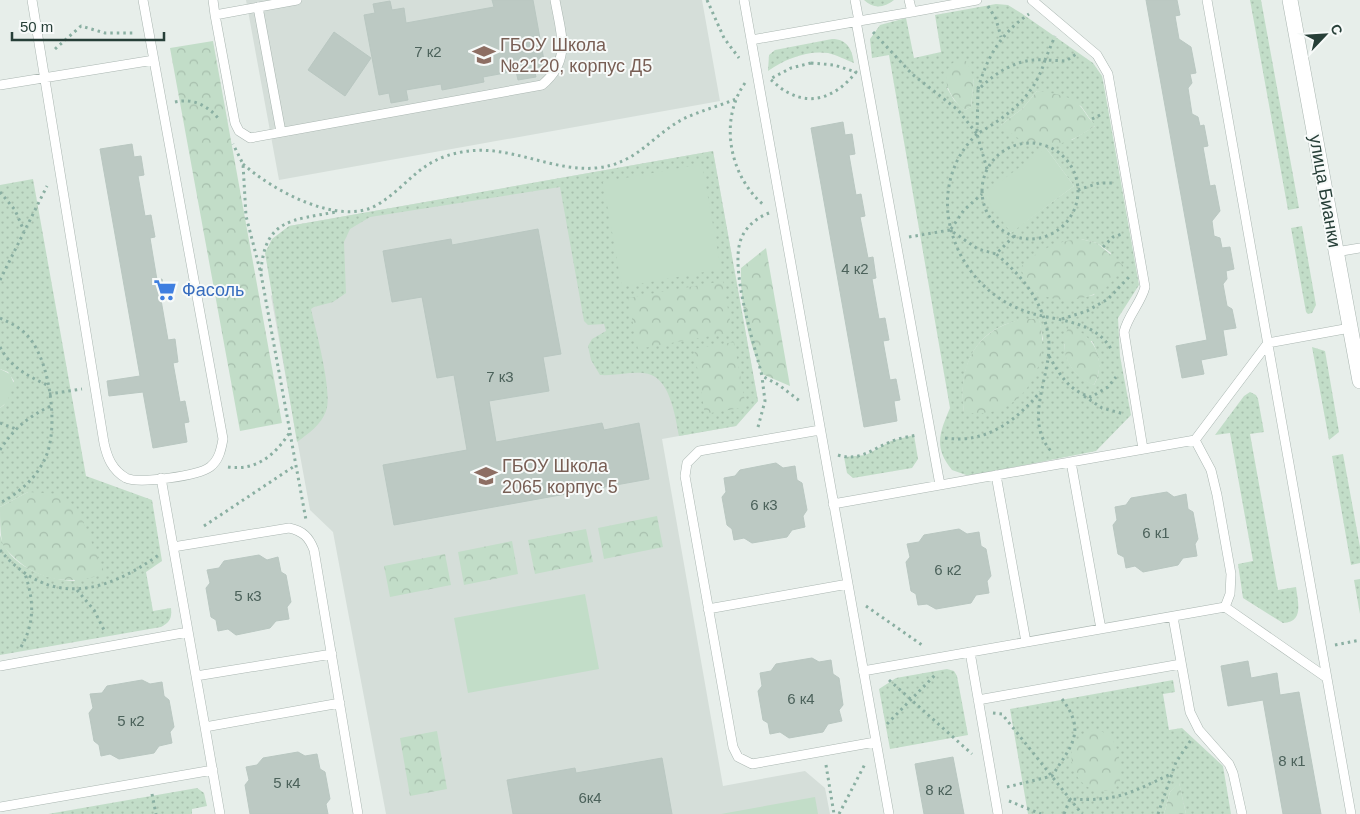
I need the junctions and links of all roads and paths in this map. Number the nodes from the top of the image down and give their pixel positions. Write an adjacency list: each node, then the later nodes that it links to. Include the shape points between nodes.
1 (32, 0): 25 (lane)
2 (143, 0): 21 (lane)
3 (213, 0): 18 (lane)
4 (297, 0): 15 (lane)
5 (555, 0): 38 (lane, via 563,44 562,57 555,73 542,85)
6 (707, 0): 29 (path, via 733,52)
7 (744, 0): 23 (lane)
8 (855, 0): 19 (lane)
9 (909, 0): 17 (lane)
10 (977, 0): 17 (lane)
11 (983, 0): 22 (path, via 996,19)
12 (1032, 0): 16 (lane)
13 (1207, 0): 65 (lane)
14 (1290, 0): 56 (street, улица Бианки)
15 (258, 7): 18 (lane); 38 (lane)
16 (1042, 8): 20 (lane); 22 (path, via 1019,21)
17 (912, 12): 19 (lane)
18 (215, 15): 38 (lane, via 239,131 250,138)
19 (857, 21): 23 (lane); 39 (path, via 873,32 912,74 958,110); 53 (lane)
20 (1063, 26): 24 (lane); 27 (path, via 1050,45)
21 (149, 33): 25 (path, via 105,33 80,26 56,48); 26 (lane)
22 (1002, 37): 34 (path, via 983,71)
23 (751, 40): 29 (lane)
24 (1084, 44): 27 (path, via 1066,61); 44 (lane, via 1102,61 1108,74)
25 (41, 56): 31 (lane)
26 (154, 60): 31 (lane); 36 (lane)
27 (1045, 60): 34 (path, via 1009,66 990,77); 39 (path, via 1028,96 1003,118)
28 (854, 63): 30 (path)
29 (756, 70): 35 (path, via 743,84); 82 (lane)
30 (856, 72): 30 (path, via 840,89 818,98 790,94 770,79 791,68 811,63 834,64); 32 (path)
31 (45, 78): 33 (lane); 41 (lane)
32 (858, 82)
33 (0, 85)
34 (978, 90): 39 (path)
35 (736, 99): 48 (path, via 684,119 636,156 609,166 582,169 506,152 464,151 433,161 415,172 376,205 356,212); 70 (path, via 730,133 733,156 752,193 773,212 761,216 749,226 740,242 738,263)
36 (162, 104): 37 (path, via 194,101); 93 (lane, via 223,439 221,452)
37 (221, 121)
38 (281, 132)
39 (977, 134): 43 (path, via 988,167); 49 (path, via 965,146 953,172 948,205)
40 (230, 138): 42 (path)
41 (58, 163): 50 (path); 73 (lane)
42 (244, 164): 48 (path, via 258,178 274,187); 59 (path, via 246,216)
43 (986, 170): 45 (path, via 994,158 1018,144 1047,146 1069,163 1076,176); 47 (path)
44 (1127, 184): 45 (path, via 1099,183); 51 (lane)
45 (1078, 190): 52 (path, via 1076,205 1058,230 1037,238)
46 (0, 192): 50 (path, via 15,210)
47 (982, 194): 49 (path, via 964,210); 52 (path, via 992,220)
48 (337, 212): 59 (path, via 288,222 273,233 263,250)
49 (950, 230): 53 (path); 57 (path, via 978,249); 61 (path, via 963,263 988,291 1011,306)
50 (24, 232): 60 (path)
51 (1136, 232): 54 (path, via 1114,237); 58 (lane)
52 (1014, 236): 57 (path)
53 (895, 239): 84 (lane)
54 (1103, 247)
55 (1360, 248): 56 (lane)
56 (1336, 252): 64 (street, улица Бианки)
57 (996, 254): 61 (path, via 1023,280)
58 (1142, 269): 63 (path, via 1122,281 1108,299 1087,311); 79 (lane, via 1143,294 1124,332)
59 (261, 274): 83 (path)
60 (0, 280)
61 (1043, 316): 63 (path); 68 (path)
62 (0, 318): 72 (path, via 18,327 33,343)
63 (1061, 319): 67 (path, via 1098,333)
64 (1350, 328): 65 (lane); 71 (street, улица Бианки)
65 (1268, 343): 85 (lane); 115 (lane)
66 (0, 347): 72 (path, via 23,373)
67 (1113, 352)
68 (1049, 356): 74 (path); 76 (path, via 1065,382)
69 (1116, 369): 76 (path, via 1116,377 1102,392 1091,397)
70 (762, 376): 77 (path); 86 (path, via 765,401 762,419)
71 (1360, 381)
72 (48, 385): 75 (path)
73 (95, 387): 75 (path); 95 (lane, via 104,443 111,464 126,478 138,482)
74 (1040, 392): 84 (path, via 1023,412 996,430 965,438); 91 (path, via 1039,417 1044,440 1049,449)
75 (49, 394): 78 (path)
76 (1082, 394): 79 (path, via 1102,408)
77 (804, 405)
78 (51, 406): 81 (path, via 28,418); 97 (path, via 52,431 44,460 35,476 20,491)
79 (1137, 417): 88 (lane)
80 (0, 423): 81 (path)
81 (16, 429): 89 (path)
82 (820, 430): 86 (lane); 98 (lane)
83 (290, 432): 92 (path); 93 (path, via 270,458 254,465 233,468)
84 (931, 436): 96 (lane)
85 (1195, 440): 88 (lane); 106 (lane, via 1212,470 1231,574)
86 (749, 442): 107 (lane, via 699,452 687,463 685,476)
87 (922, 442): 90 (path, via 921,434 891,441 866,455 850,457)
88 (1143, 449): 91 (lane)
89 (0, 450)
90 (838, 454)
91 (1067, 462): 94 (lane); 110 (lane)
92 (296, 465): 99 (path); 100 (path)
93 (211, 466): 95 (lane, via 202,471)
94 (996, 475): 96 (lane); 113 (lane)
95 (161, 478): 101 (lane)
96 (940, 485): 98 (lane)
97 (0, 503)
98 (833, 504): 104 (lane)
99 (197, 531)
100 (309, 538): 101 (lane, via 289,528); 118 (lane, via 314,550)
101 (172, 546): 105 (path, via 115,582); 111 (lane)
102 (0, 550): 103 (path)
103 (25, 574): 105 (path, via 38,581); 119 (path, via 33,614 30,630)
104 (848, 584): 107 (lane); 123 (lane)
105 (76, 589): 114 (path, via 101,622)
106 (1226, 607): 109 (lane); 127 (lane)
107 (708, 608): 138 (lane, via 733,747 738,756 752,764)
108 (862, 611): 116 (path, via 861,602 924,647)
109 (1173, 616): 110 (lane); 120 (lane)
110 (1101, 629): 113 (lane)
111 (188, 632): 114 (lane); 124 (lane)
112 (1360, 640): 115 (path)
113 (1026, 642): 117 (lane)
114 (109, 646): 119 (lane)
115 (1322, 647): 127 (lane)
116 (915, 649)
117 (970, 652): 123 (lane); 131 (lane)
118 (332, 654): 124 (lane); 132 (lane)
119 (13, 663): 121 (lane)
120 (1181, 664): 129 (lane); 136 (lane, via 1190,712)
121 (0, 666)
122 (934, 669): 130 (path, via 943,668)
123 (863, 671): 137 (lane)
124 (196, 676): 135 (lane)
125 (896, 676): 126 (path)
126 (887, 678): 128 (path); 130 (path)
127 (1327, 678): 159 (lane)
128 (881, 681)
129 (1052, 687): 131 (lane); 142 (path, via 1074,718 1076,730 1075,740)
130 (911, 700): 134 (path, via 884,726); 139 (path)
131 (978, 700): 144 (lane)
132 (340, 703): 135 (lane); 149 (lane)
133 (1002, 714): 142 (path)
134 (883, 717)
135 (205, 727): 140 (lane)
136 (1199, 730): 141 (path, via 1182,752); 158 (lane, via 1234,773)
137 (875, 742): 138 (lane); 151 (path); 152 (lane)
138 (823, 752): 150 (path)
139 (973, 754)
140 (212, 770): 143 (lane); 148 (lane)
141 (1171, 774): 145 (path, via 1114,798 1097,801); 157 (path)
142 (1052, 776): 144 (path); 145 (path)
143 (150, 781): 146 (lane); 147 (path)
144 (994, 792): 153 (lane); 154 (path)
145 (1070, 799): 155 (path); 156 (path)
146 (0, 807)
147 (156, 814)
148 (220, 814)
149 (358, 814)
150 (834, 814)
151 (838, 814)
152 (889, 814)
153 (998, 814)
154 (1041, 814)
155 (1064, 814)
156 (1082, 814)
157 (1158, 814)
158 (1242, 814)
159 (1351, 814)

